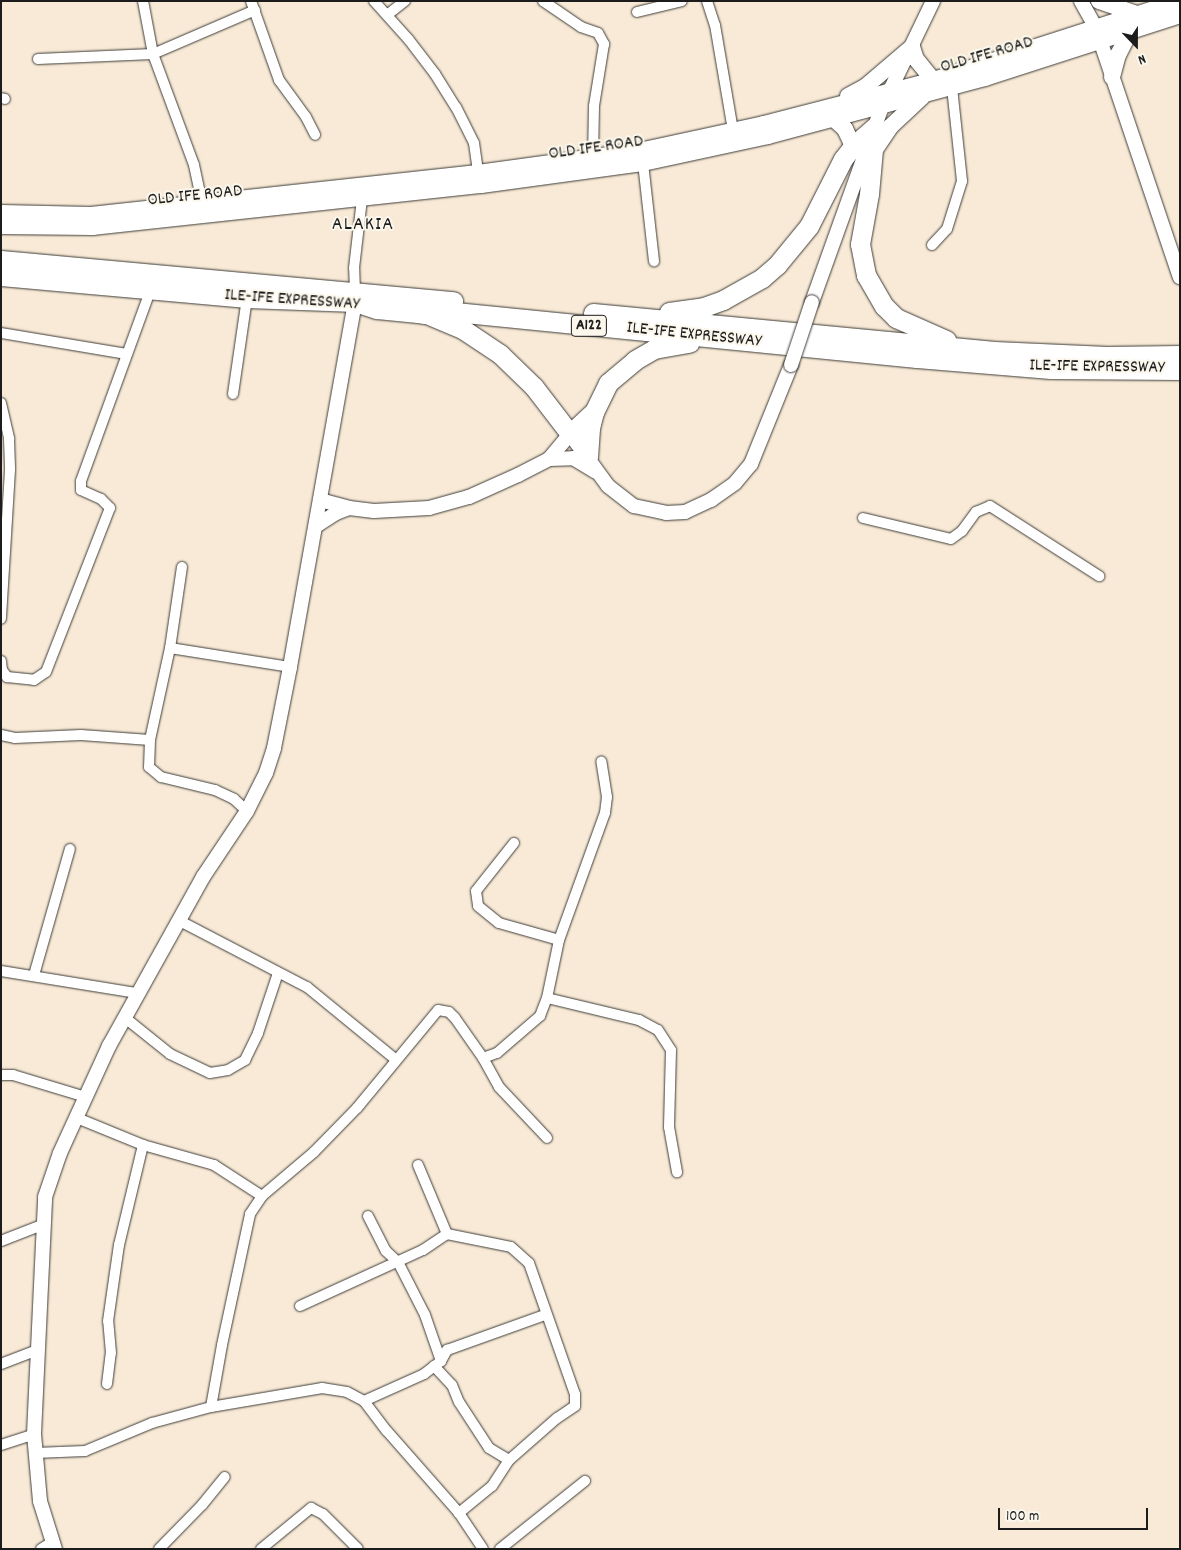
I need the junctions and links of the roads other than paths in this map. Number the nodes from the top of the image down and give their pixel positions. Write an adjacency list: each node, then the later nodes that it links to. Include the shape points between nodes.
1 (143, 1): 19 (street)
2 (374, 1): 15 (street)
3 (405, 1): 15 (street)
4 (542, 1): 30 (street, via 581,27 598,33 604,44 594,106)
5 (682, 1): 12 (street)
6 (707, 1): 26 (street, via 715,25)
7 (933, 1): 18 (street)
8 (1081, 1): 17 (street)
9 (1099, 1): 13 (main road)
10 (1179, 1): 13 (main road, OLD IFE ROAD)
11 (253, 6): 19 (street); 27 (street, via 279,80)
12 (637, 12)
13 (1137, 14): 17 (main road, OLD IFE ROAD)
14 (1180, 14): 16 (main road, OLD IFE ROAD)
15 (387, 16): 32 (street, via 435,74 456,107 474,143)
16 (1130, 32): 17 (main road, OLD IFE ROAD); 21 (main road, via 1118,55)
17 (1098, 35): 21 (street); 22 (main road, OLD IFE ROAD)
18 (912, 47): 22 (main road, via 916,59); 23 (street); 24 (main road)
19 (152, 54): 20 (street); 35 (street, via 194,165)
20 (38, 59)
21 (1112, 77): 42 (street)
22 (939, 88): 23 (main road, OLD IFE ROAD); 29 (main road, via 890,127); 38 (street, via 962,181 946,229)
23 (885, 100): 24 (main road, OLD IFE ROAD); 25 (street)
24 (832, 112): 26 (main road, OLD IFE ROAD); 28 (main road); 31 (main road, OLD IFE ROAD)
25 (875, 127): 28 (highway); 29 (highway); 60 (street, bridge, via 751,464 735,483 685,512 666,513 634,506 608,486)
26 (733, 130): 30 (main road, OLD IFE ROAD, via 639,151)
27 (315, 135)
28 (853, 146): 47 (highway, via 842,159 801,238 762,278 723,300 698,309)
29 (874, 151): 50 (highway, via 860,244 866,275 874,291 896,318 912,327)
30 (593, 157): 32 (main road, OLD IFE ROAD)
31 (643, 163): 34 (main road, OLD IFE ROAD); 40 (street)
32 (478, 173): 33 (main road, OLD IFE ROAD)
33 (327, 196): 34 (main road, OLD IFE ROAD); 35 (main road, OLD IFE ROAD); 37 (main road, OLD IFE ROAD, via 93,228)
34 (362, 199): 44 (street, via 354,268)
35 (202, 203): 36 (main road, OLD IFE ROAD, via 91,215)
36 (1, 213)
37 (1, 226)
38 (932, 245)
39 (1, 260): 44 (highway, ILE-IFE EXPRESSWAY / A122)
40 (654, 261)
41 (1, 276): 43 (highway, ILE-IFE EXPRESSWAY / A122)
42 (1180, 277)
43 (151, 289): 45 (highway, ILE-IFE EXPRESSWAY / A122); 51 (street)
44 (355, 297): 45 (highway, ILE-IFE EXPRESSWAY / A122); 46 (highway, ILE-IFE EXPRESSWAY / A122, via 377,309); 47 (highway, ILE-IFE EXPRESSWAY / A122); 61 (street)
45 (247, 298): 54 (street)
46 (425, 314): 49 (highway, ILE-IFE EXPRESSWAY / A122, via 435,310); 57 (highway, via 464,330 500,354 534,387)
47 (600, 314): 50 (highway, ILE-IFE EXPRESSWAY / A122)
48 (1, 333): 51 (street)
49 (736, 341): 53 (highway, ILE-IFE EXPRESSWAY / A122, via 1051,369); 56 (highway, via 698,342 654,349 608,383)
50 (994, 351): 52 (highway, ILE-IFE EXPRESSWAY / A122, via 1107,356)
51 (126, 354): 70 (street, via 81,480 81,490 101,499 110,508 46,672 34,680 7,678)
52 (1180, 354)
53 (1180, 370)
54 (233, 394)
55 (1, 403): 67 (street, via 10,455)
56 (594, 412): 57 (highway); 58 (highway)
57 (570, 434): 58 (street); 59 (street)
58 (588, 457): 60 (street)
59 (549, 459): 60 (street, via 574,458); 62 (street, via 469,497 430,508 374,511)
60 (599, 474)
61 (320, 500): 62 (street); 64 (street)
62 (348, 508): 64 (street)
63 (863, 518): 66 (street, via 951,539 962,531 976,512 990,506)
64 (316, 526): 71 (street)
65 (182, 567): 69 (street)
66 (1100, 576)
67 (3, 590): 68 (street)
68 (1, 618)
69 (170, 648): 71 (street); 73 (street)
70 (1, 661)
71 (290, 667): 75 (street, via 274,748)
72 (1, 735): 73 (street, via 15,738 81,735)
73 (150, 740): 75 (street, via 149,767 161,777 215,790 234,799)
74 (601, 760): 79 (street, via 607,797 605,813)
75 (247, 811): 78 (street, via 203,877)
76 (514, 843): 79 (street, via 476,890 478,906 500,923)
77 (70, 849): 82 (street)
78 (180, 921): 81 (street); 83 (street)
79 (559, 940): 84 (street)
80 (1, 971): 82 (street)
81 (278, 973): 85 (street, via 258,1033 245,1060 228,1070 210,1073 170,1054); 87 (street, via 307,987)
82 (34, 975): 83 (street)
83 (137, 993): 85 (street)
84 (547, 998): 86 (street, via 540,1016 497,1053); 94 (street, via 640,1020 658,1030 671,1050 669,1127)
85 (124, 1017): 89 (street)
86 (483, 1058): 87 (street, via 455,1018 449,1012 438,1010); 91 (street, via 499,1087)
87 (395, 1059): 95 (street, via 357,1108 314,1152)
88 (1, 1075): 89 (street)
89 (86, 1097): 90 (street)
90 (77, 1118): 92 (street); 97 (street, via 60,1153 45,1197)
91 (547, 1138)
92 (143, 1145): 95 (street, via 214,1165); 106 (street, via 119,1245 108,1321 111,1353)
93 (418, 1164): 98 (street)
94 (678, 1172)
95 (262, 1196): 108 (street, via 250,1214)
96 (368, 1216): 100 (street, via 386,1251)
97 (42, 1225): 99 (street); 103 (street)
98 (447, 1234): 100 (street); 102 (street, via 511,1247 529,1263)
99 (1, 1240)
100 (398, 1262): 101 (street); 104 (street, via 425,1315)
101 (300, 1306)
102 (545, 1315): 104 (street, via 448,1350); 112 (street, via 575,1394 575,1406)
103 (37, 1350): 105 (street); 109 (street)
104 (438, 1363): 107 (street, via 424,1374); 112 (street, via 489,1448)
105 (1, 1364)
106 (107, 1384)
107 (364, 1401): 108 (street, via 348,1392 322,1388); 115 (street)
108 (211, 1407): 111 (street, via 152,1423 84,1451)
109 (34, 1434): 110 (street); 111 (street)
110 (1, 1445)
111 (35, 1454): 116 (street, via 40,1501)
112 (509, 1460): 115 (street, via 492,1486)
113 (225, 1477): 117 (street)
114 (585, 1480): 121 (street)
115 (459, 1513): 120 (street)
116 (50, 1547)
117 (159, 1549)
118 (261, 1549): 119 (street, via 311,1508 323,1514)
119 (358, 1549)
120 (483, 1549)
121 (500, 1549)

